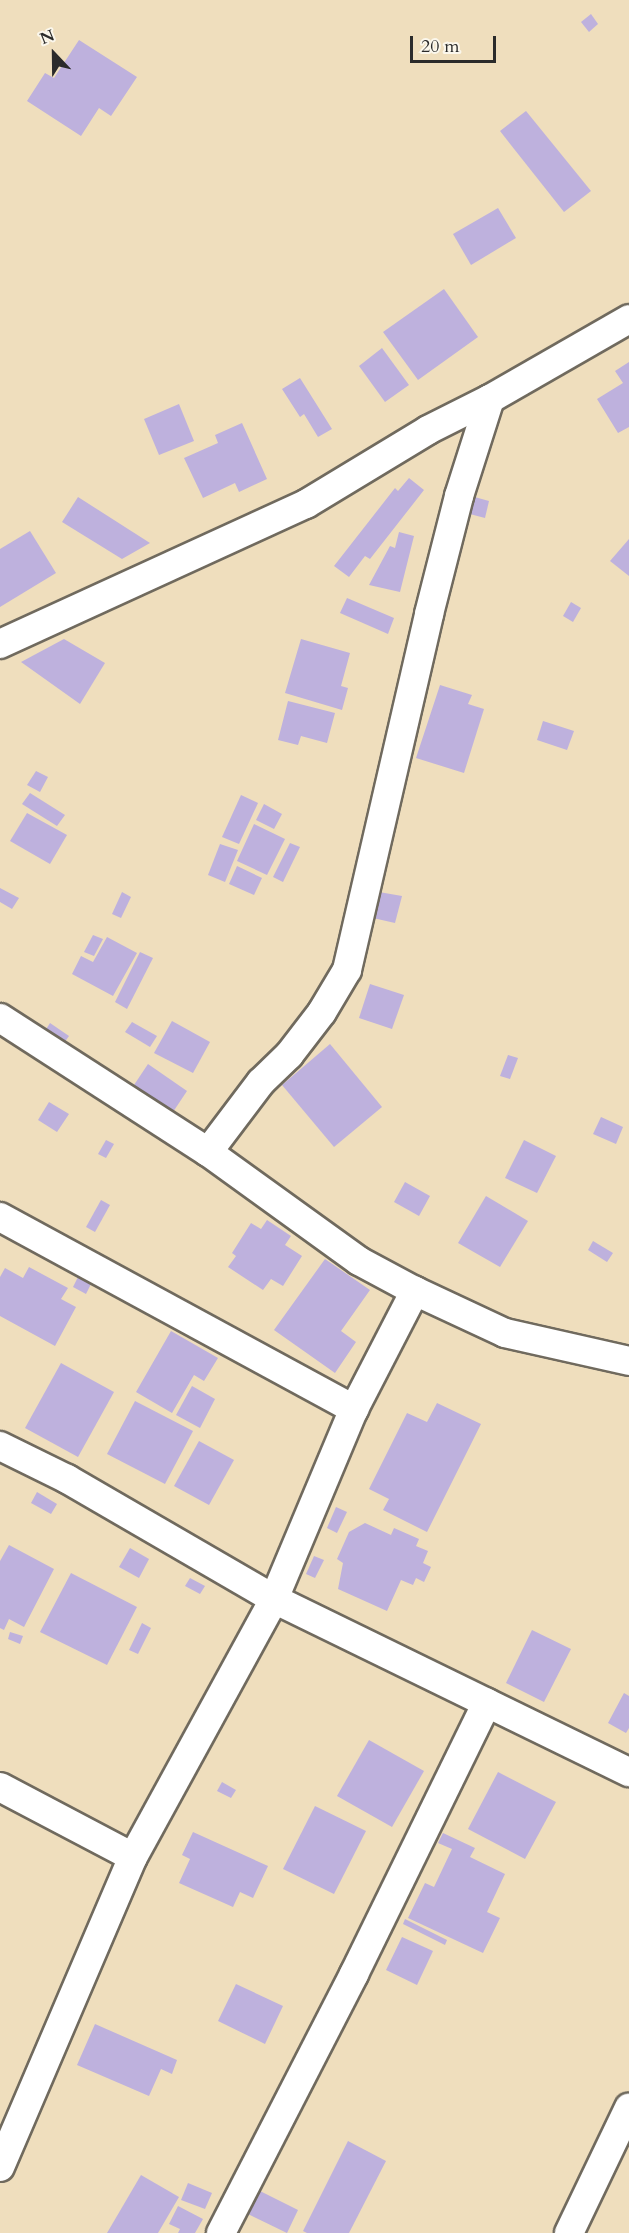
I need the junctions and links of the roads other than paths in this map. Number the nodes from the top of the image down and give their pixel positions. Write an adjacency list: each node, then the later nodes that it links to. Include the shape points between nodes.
1 (629, 319): 2 (street)
2 (490, 399): 3 (street, via 428,430 306,504); 5 (street, via 459,496 429,614 347,970 322,1012 289,1055 261,1082)
3 (0, 644)
4 (4, 1031): 5 (street)
5 (208, 1152): 7 (street, via 359,1260)
6 (0, 1217): 9 (street)
7 (414, 1291): 8 (street, via 505,1333); 9 (street)
8 (629, 1361)
9 (354, 1409): 11 (street)
10 (0, 1446): 11 (street, via 67,1479)
11 (274, 1599): 12 (street); 15 (street)
12 (488, 1703): 13 (street); 18 (street)
13 (629, 1772)
14 (0, 1787): 15 (street)
15 (132, 1857): 17 (street)
16 (629, 2108): 19 (street)
17 (0, 2167)
18 (221, 2233)
19 (569, 2233)

